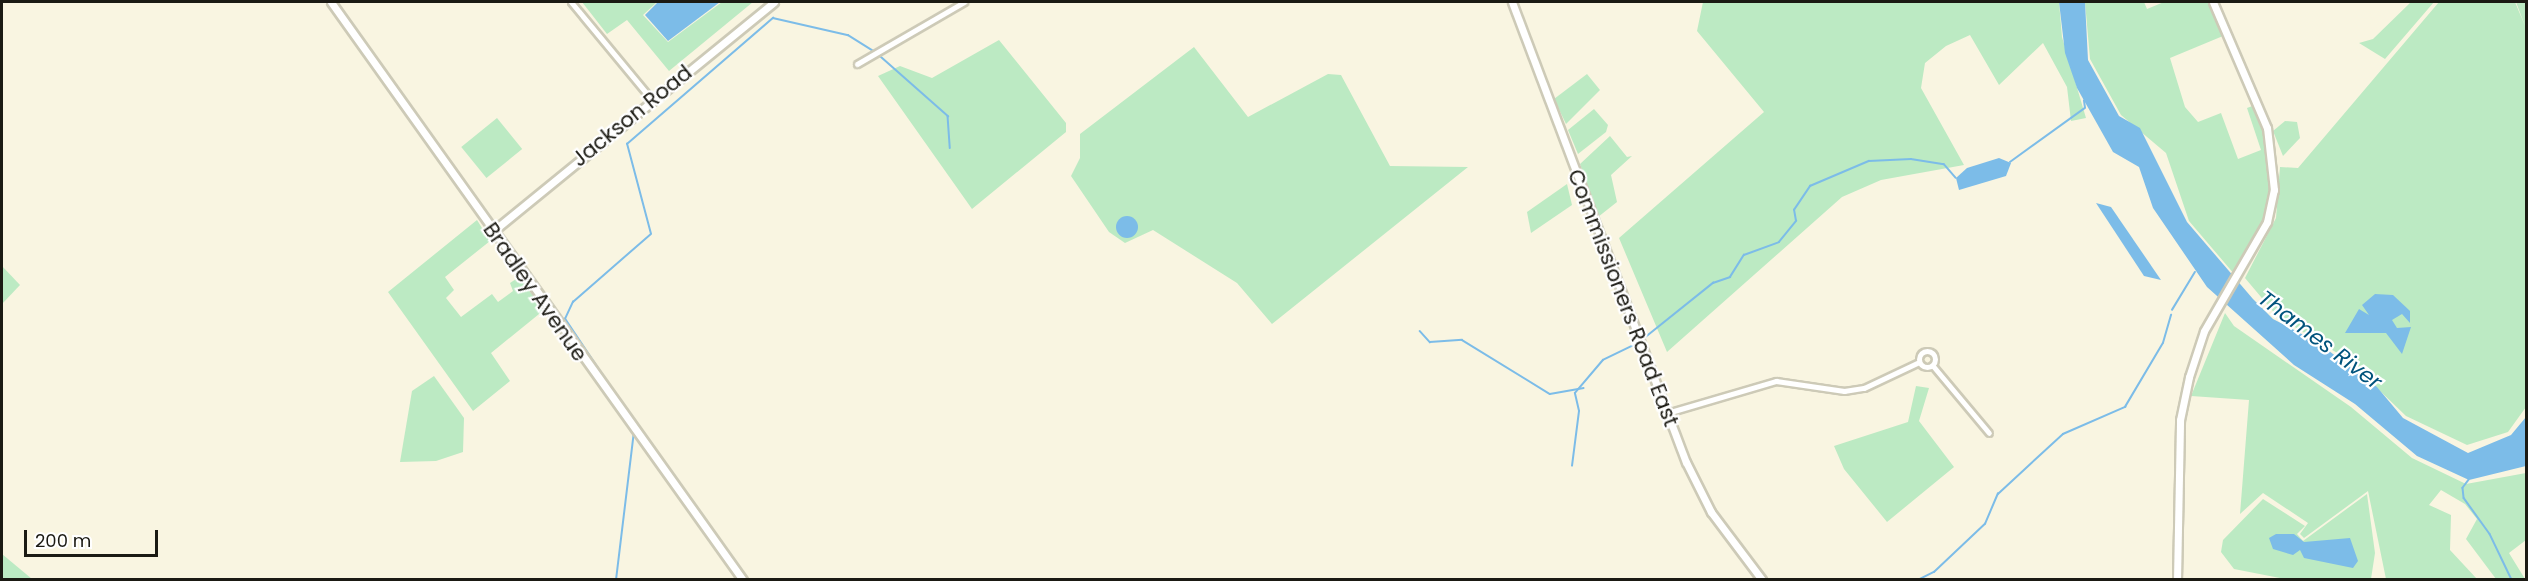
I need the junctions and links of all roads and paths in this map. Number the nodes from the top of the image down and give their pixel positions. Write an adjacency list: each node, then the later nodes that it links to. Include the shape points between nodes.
1 (331, 2): 9 (main road, Bradley Avenue)
2 (571, 2): 8 (street)
3 (774, 2): 8 (main road, Jackson Road)
4 (964, 2): 7 (street)
5 (1512, 2): 12 (main road, Commissioners Road East)
6 (2213, 2): 16 (main road, via 2273,154 2274,190 2267,222 2197,345 2180,420)
7 (858, 64)
8 (652, 100): 9 (main road, Jackson Road)
9 (492, 232): 14 (main road, Bradley Avenue)
10 (1919, 362): 11 (street); 11 (street, via 1928,351 1935,357); 12 (street, via 1863,388 1844,391 1776,381)
11 (1933, 366): 13 (street)
12 (1667, 413): 15 (main road, Commissioners Road East, via 1711,512)
13 (1989, 433)
14 (743, 579)
15 (1762, 579)
16 (2177, 579)

